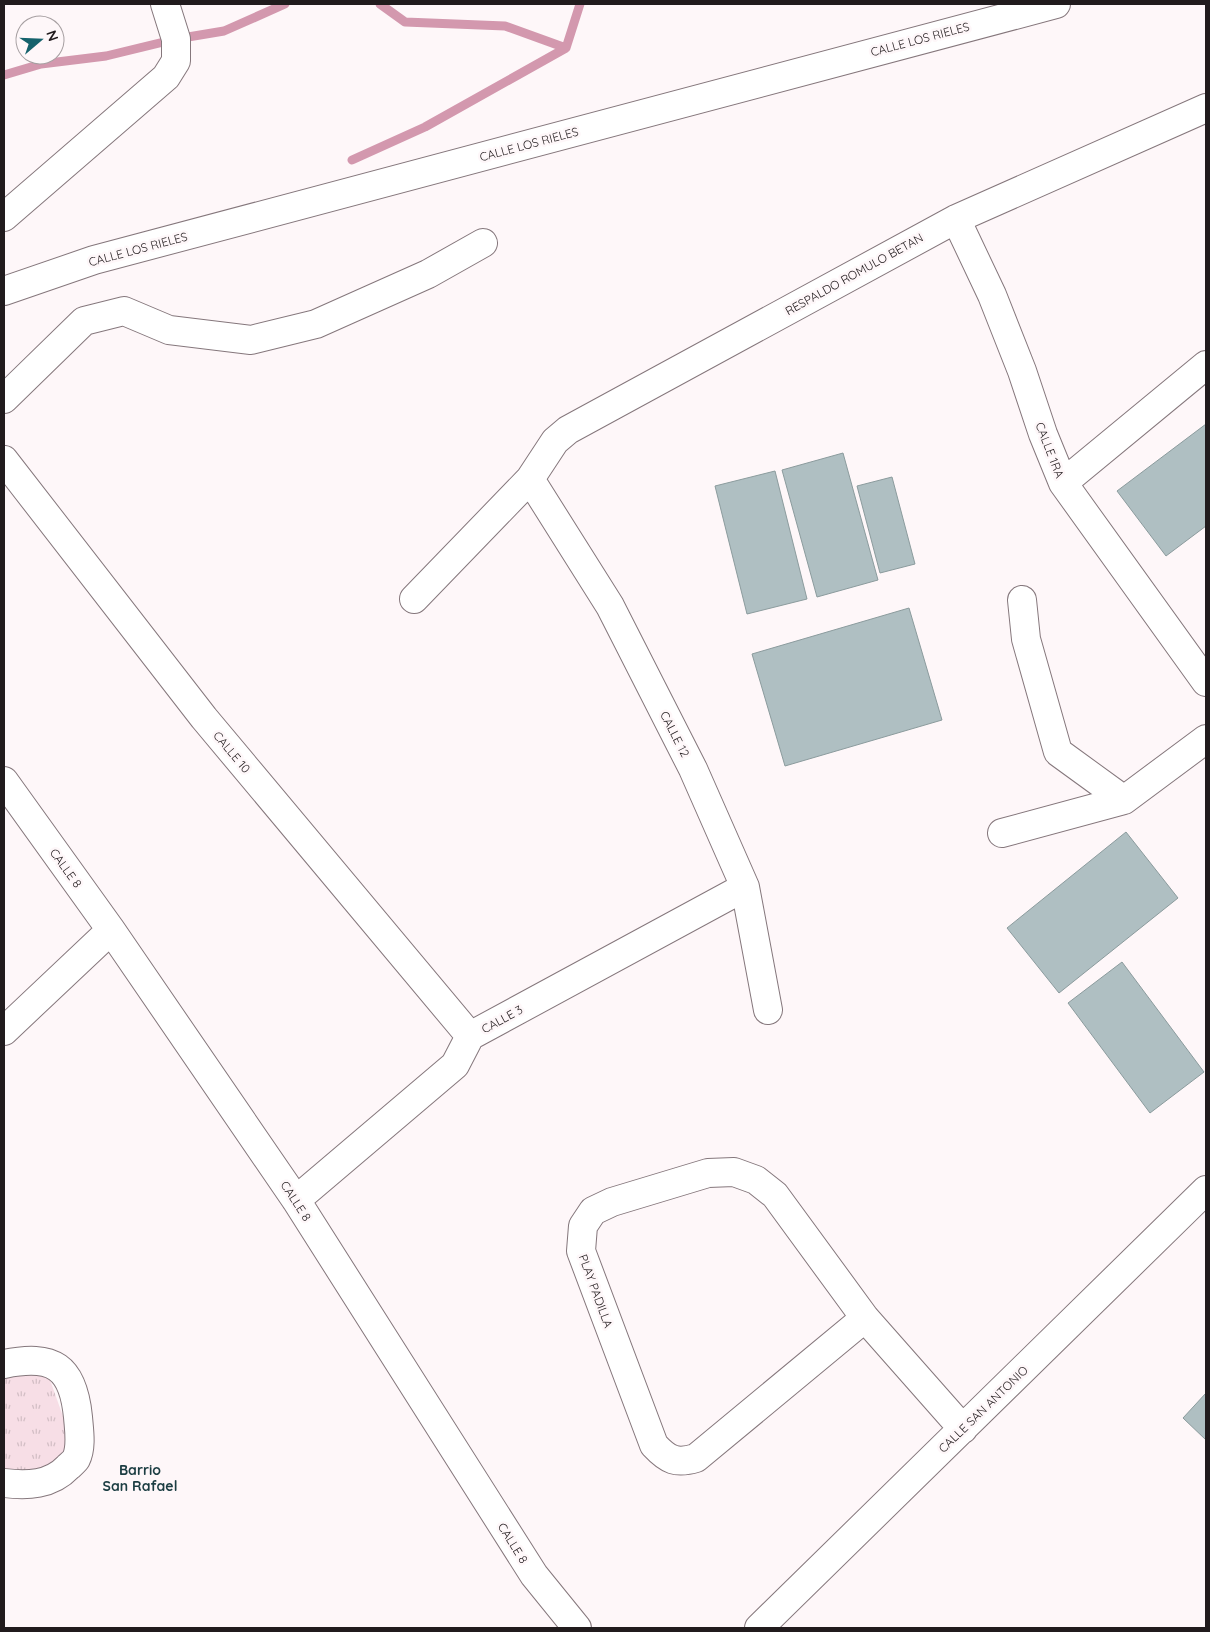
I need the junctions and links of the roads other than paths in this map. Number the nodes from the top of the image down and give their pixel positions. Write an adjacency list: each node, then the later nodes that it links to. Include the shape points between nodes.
1 (165, 4): 4 (street, via 176,38 176,60 166,77)
2 (1056, 4): 7 (street, CALLE LOS RIELES, via 94,260)
3 (1206, 108): 5 (street, RESPALDO ROMULO BETAN)
4 (4, 218)
5 (956, 218): 11 (street, RESPALDO ROMULO BETAN, via 568,430 555,441); 12 (street, CALLE 1RA, via 992,295)
6 (482, 243): 9 (street, via 428,274 316,324 251,340 169,330 124,311 84,321)
7 (4, 291)
8 (1206, 365): 12 (street)
9 (4, 400)
10 (4, 460): 24 (street, CALLE 10, via 204,718)
11 (530, 480): 13 (street, RESPALDO ROMULO BETAN); 20 (street, CALLE 12, via 610,606 693,769)
12 (1063, 483): 15 (street, CALLE 1RA)
13 (414, 599)
14 (1022, 600): 18 (street, via 1026,639 1058,752)
15 (1206, 682)
16 (1206, 740): 18 (street)
17 (4, 782): 21 (street, CALLE 8)
18 (1124, 800): 19 (street)
19 (1002, 833)
20 (745, 887): 22 (street, CALLE 12); 24 (street, CALLE 3)
21 (111, 930): 23 (street); 26 (street, CALLE 8)
22 (768, 1010)
23 (4, 1031)
24 (470, 1036): 26 (street, CALLE 3, via 455,1065)
25 (1206, 1190): 29 (street, CALLE SAN ANTONIO)
26 (296, 1200): 31 (street, CALLE 8, via 534,1575)
27 (865, 1318): 27 (street, PLAY PADILLA, via 775,1195 756,1180 734,1172 708,1173 612,1202 593,1211 583,1226 581,1250 654,1445 672,1460 683,1462 696,1458); 29 (street, PLAY PADILLA)
28 (4, 1364): 30 (street, via 38,1360 67,1376 76,1399 80,1438 76,1459 61,1475 42,1483)
29 (963, 1429): 32 (street, CALLE SAN ANTONIO)
30 (4, 1483)
31 (576, 1628)
32 (759, 1628)

